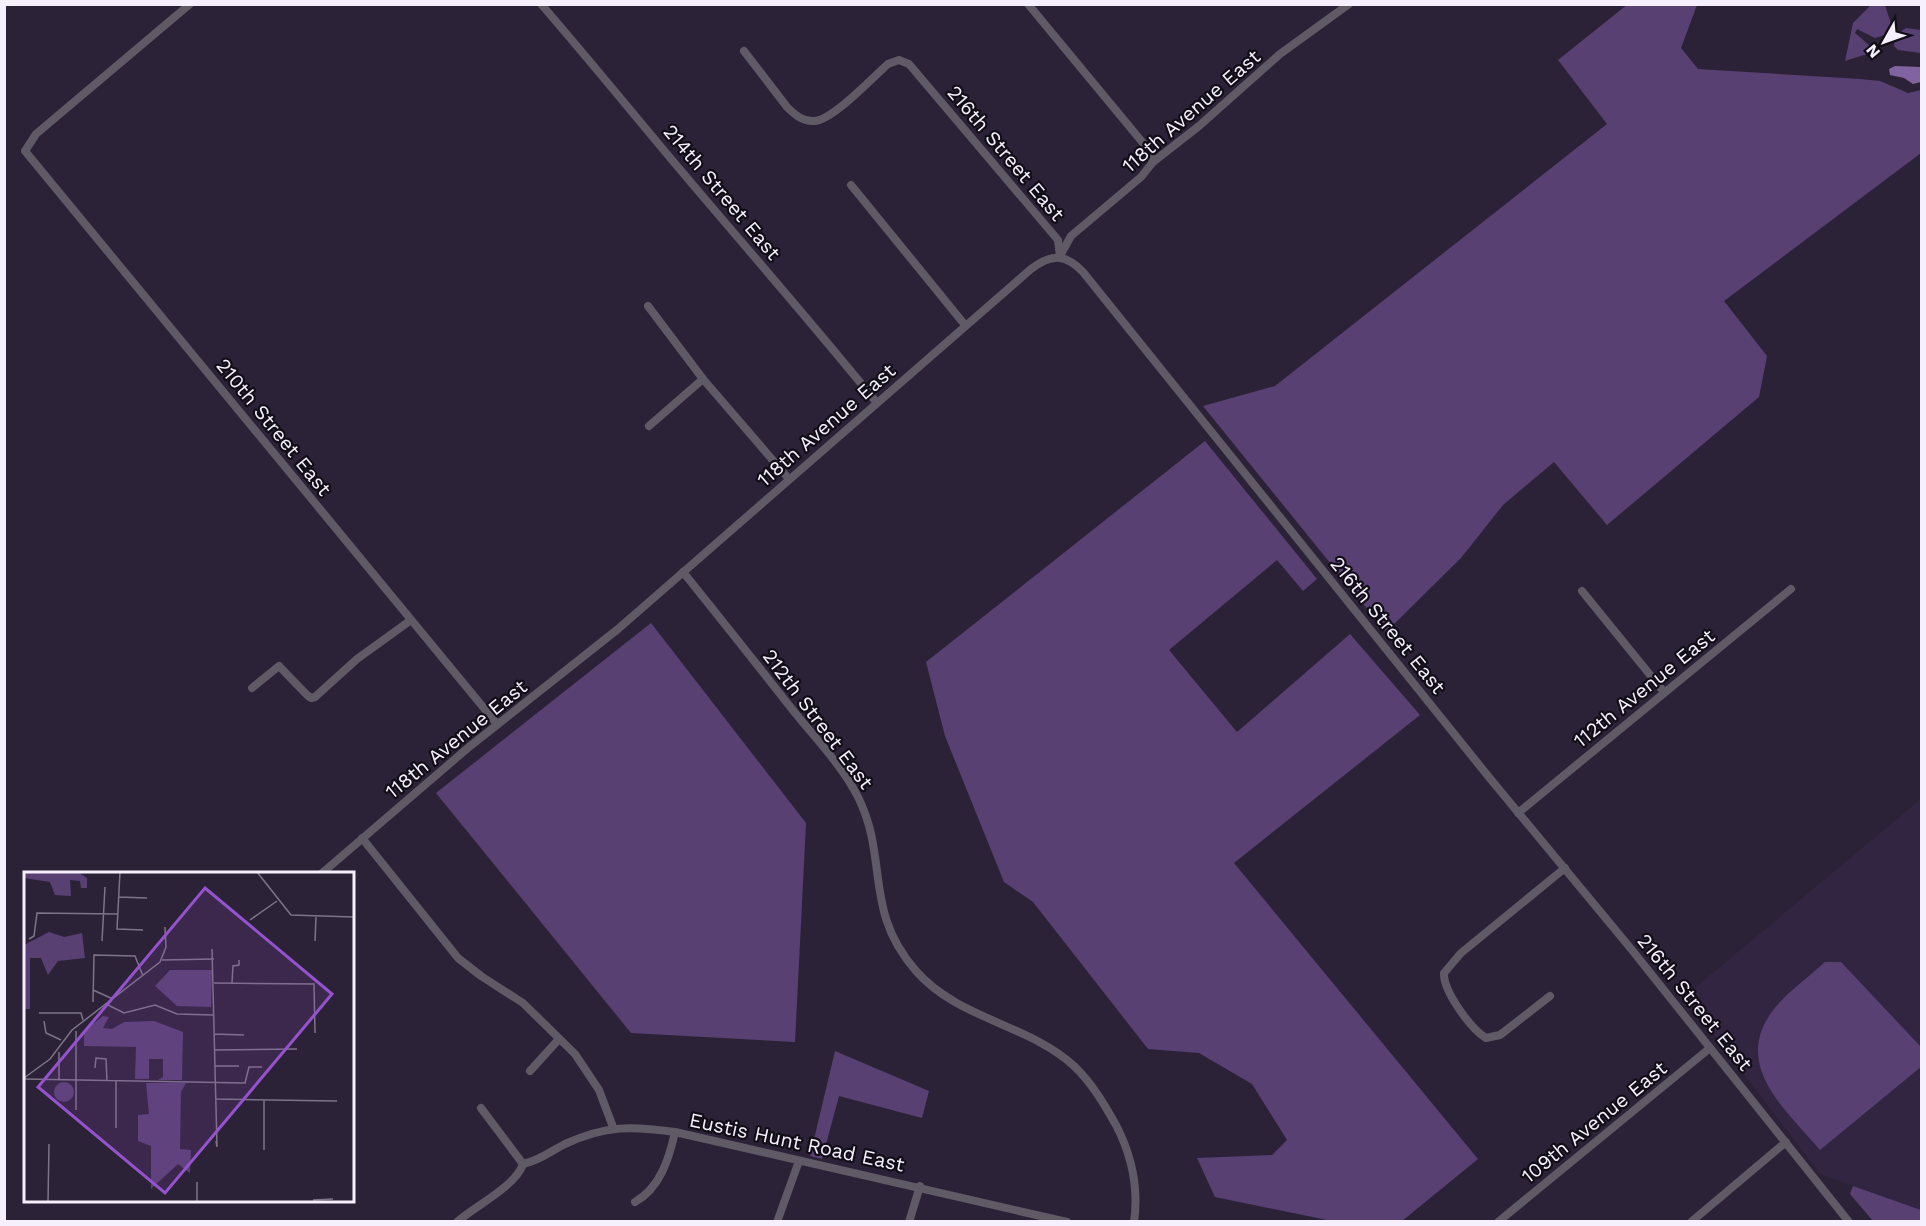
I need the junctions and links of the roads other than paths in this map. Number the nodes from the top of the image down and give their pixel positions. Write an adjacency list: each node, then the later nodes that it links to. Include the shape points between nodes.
1 (190, 4): 18 (street, 210th Street East, via 36,134 25,151)
2 (541, 4): 12 (street, 214th Street East, via 786,290)
3 (1028, 4): 6 (street, via 1148,149)
4 (1349, 4): 6 (street, 118th Avenue East, via 1280,54)
5 (744, 51): 8 (street, 216th Street East, via 794,115 807,121 823,119 888,64 904,61 917,70 1058,240)
6 (1153, 162): 8 (street, 118th Avenue East, via 1141,177 1071,236)
7 (851, 185): 10 (street)
8 (1060, 257): 10 (street, 118th Avenue East, via 1043,260); 22 (street, 216th Street East, via 1083,272)
9 (648, 306): 11 (street)
10 (965, 326): 12 (street, 118th Avenue East)
11 (703, 379): 13 (street); 14 (street)
12 (877, 403): 14 (street, 118th Avenue East)
13 (649, 426)
14 (789, 479): 15 (street, 118th Avenue East)
15 (683, 572): 21 (street, 118th Avenue East); 42 (street, 212th Street East, via 851,783 870,826 881,908 904,957 956,1005 1047,1047 1074,1066 1096,1091 1119,1132 1133,1172)
16 (1791, 589): 20 (street, 112th Avenue East)
17 (1582, 591): 20 (street)
18 (411, 620): 19 (street, via 357,658 315,697 307,695 279,666); 21 (street, 210th Street East)
19 (252, 688)
20 (1664, 692): 22 (street, 112th Avenue East)
21 (498, 724): 23 (street, 118th Avenue East)
22 (1518, 813): 24 (street, 216th Street East)
23 (362, 838): 25 (street, 118th Avenue East); 27 (street, via 458,958 523,1003)
24 (1565, 868): 26 (street, via 1461,953 1444,973 1445,983 1461,1011 1486,1038 1500,1035); 28 (street, 216th Street East)
25 (322, 872)
26 (1550, 996)
27 (559, 1039): 29 (street); 31 (street, via 592,1078)
28 (1710, 1048): 33 (street, 216th Street East); 43 (street, 109th Avenue East)
29 (530, 1071)
30 (481, 1108): 35 (street)
31 (613, 1127): 32 (street, Eustis Hunt Road East); 35 (street, Eustis Hunt Road East, via 583,1136)
32 (675, 1132): 34 (street, Eustis Hunt Road East); 37 (street, via 662,1172 650,1191)
33 (1786, 1142): 44 (street); 45 (street, 216th Street East)
34 (799, 1161): 36 (street, Eustis Hunt Road East); 39 (street)
35 (523, 1164): 38 (street, via 511,1181)
36 (920, 1186): 40 (street); 41 (street, Eustis Hunt Road East)
37 (635, 1202)
38 (456, 1221)
39 (777, 1221)
40 (909, 1221)
41 (1067, 1221)
42 (1134, 1221)
43 (1498, 1221)
44 (1691, 1221)
45 (1849, 1221)

